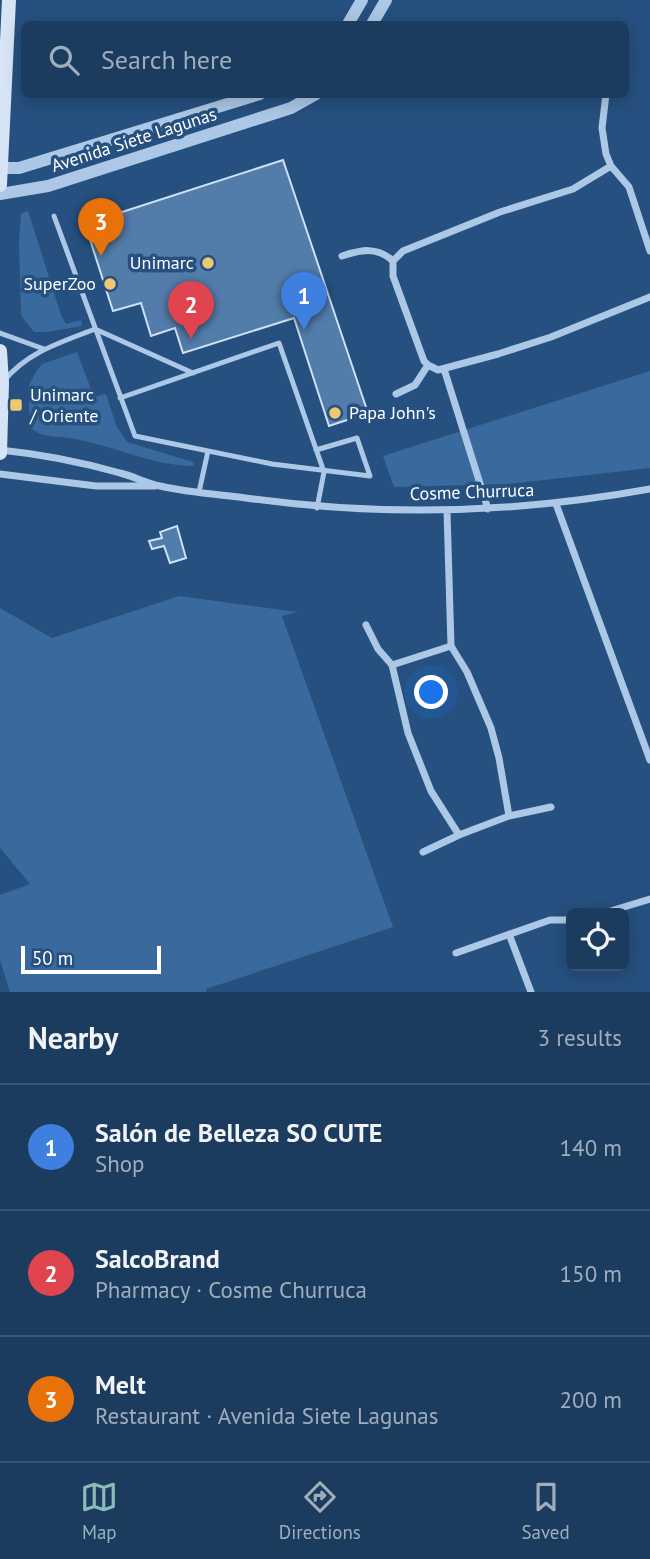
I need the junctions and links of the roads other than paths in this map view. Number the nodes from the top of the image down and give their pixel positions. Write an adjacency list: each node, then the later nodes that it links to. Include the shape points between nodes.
1 (9, 0): 10 (main road)
2 (362, 0): 4 (street)
3 (387, 0): 5 (street)
4 (352, 21)
5 (374, 21)
6 (247, 98): 10 (street, Avenida Siete Lagunas, via 19,168)
7 (309, 98): 12 (street, Avenida Siete Lagunas, via 290,108 48,186)
8 (606, 98): 9 (street, via 603,128)
9 (611, 166): 14 (street, via 629,187); 16 (street, via 573,189 500,212 403,251)
10 (1, 168): 11 (main road)
11 (0, 186)
12 (0, 194)
13 (54, 216): 18 (lane)
14 (650, 251)
15 (342, 256): 16 (street, via 370,249)
16 (393, 261): 22 (street, via 393,276)
17 (650, 297): 23 (street, via 551,337)
18 (95, 329): 20 (lane); 24 (lane); 27 (lane)
19 (0, 333): 20 (lane)
20 (44, 349): 25 (lane)
21 (0, 351): 25 (main road)
22 (428, 365): 23 (street); 26 (street, via 415,385)
23 (444, 369): 38 (street)
24 (195, 374): 27 (lane); 28 (lane, via 279,343)
25 (2, 383): 29 (main road)
26 (396, 394)
27 (120, 398): 30 (lane, via 135,436)
28 (316, 450): 31 (lane); 31 (lane, via 357,438 370,476)
29 (0, 451): 33 (street, Cosme Churruca, via 118,472)
30 (208, 451): 31 (lane); 35 (lane)
31 (324, 472): 37 (lane)
32 (0, 474): 33 (street, Cosme Churruca, via 96,486)
33 (159, 486): 35 (street, Cosme Churruca)
34 (650, 489): 36 (street)
35 (199, 492): 37 (street, Cosme Churruca)
36 (556, 504): 38 (street, Cosme Churruca); 43 (street, Cosme Churruca)
37 (317, 508): 39 (street, Cosme Churruca)
38 (488, 509): 39 (street, Cosme Churruca)
39 (447, 511): 41 (street)
40 (366, 625): 42 (street)
41 (451, 646): 42 (street); 45 (street, via 491,728)
42 (392, 665): 46 (street, via 420,766)
43 (650, 760)
44 (551, 807): 45 (street)
45 (509, 816): 46 (street)
46 (459, 835): 47 (street)
47 (423, 852)
48 (650, 899): 49 (street)
49 (620, 908)
50 (566, 920): 51 (street, via 550,919)
51 (509, 934): 52 (street); 53 (street)
52 (456, 953)
53 (531, 992)

